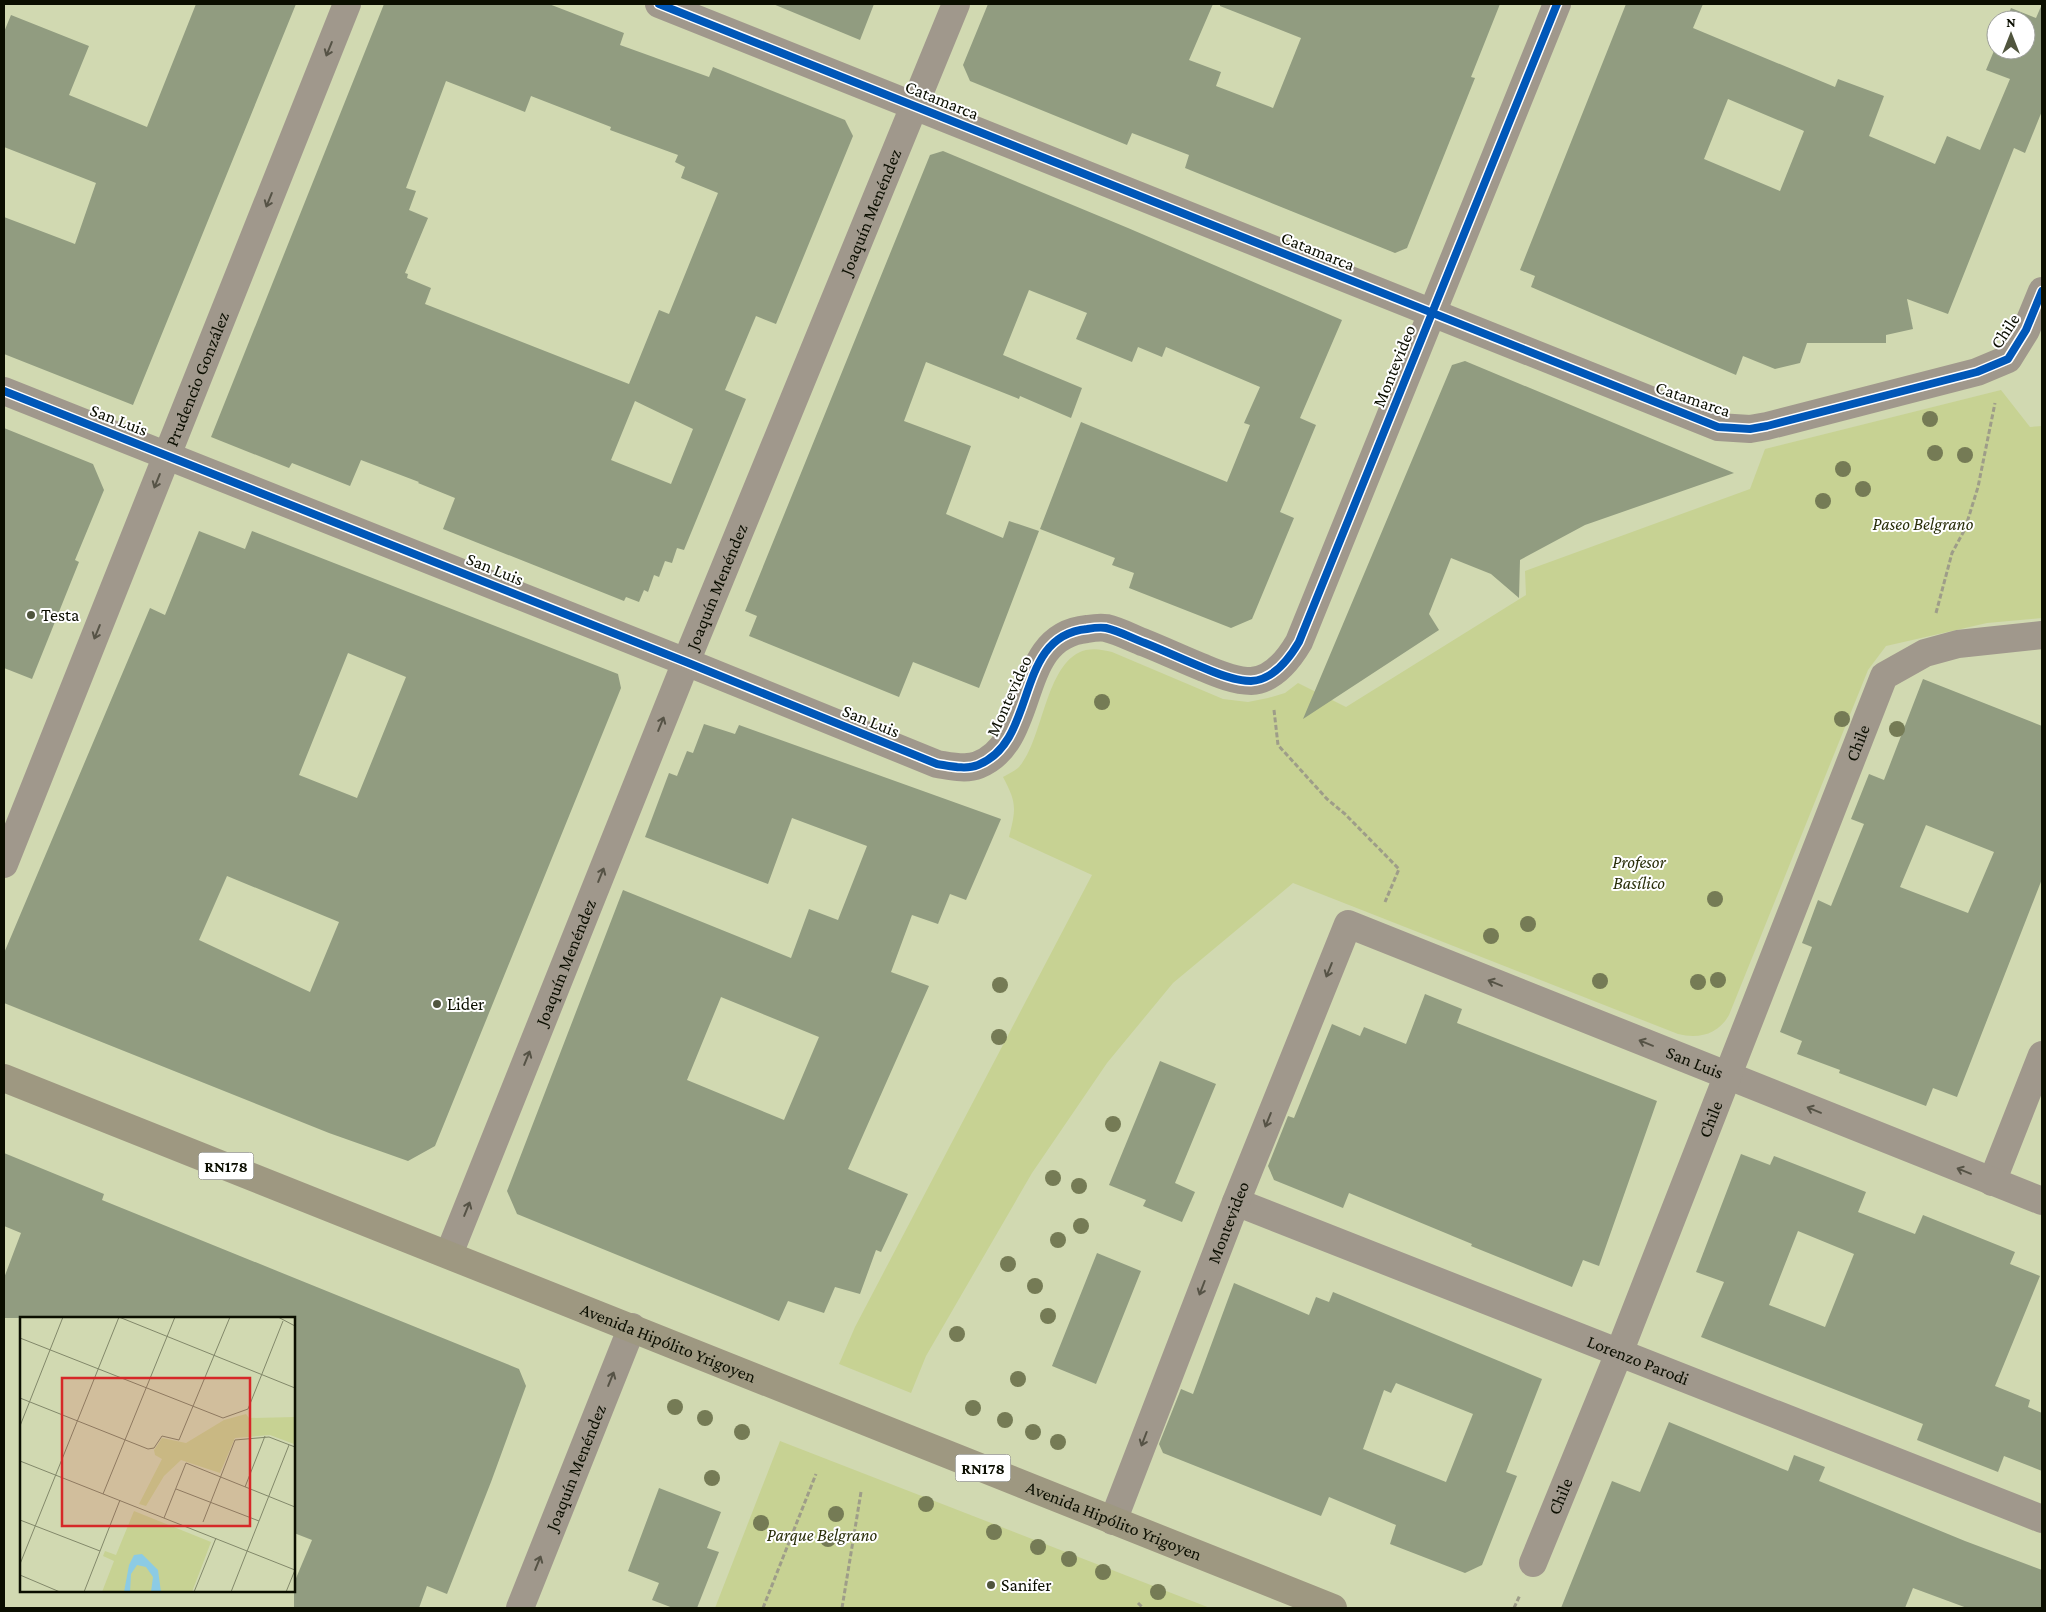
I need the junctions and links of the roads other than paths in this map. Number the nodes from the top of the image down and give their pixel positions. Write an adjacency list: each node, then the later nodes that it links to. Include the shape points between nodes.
1 (347, 4): 10 (street, Prudencio González, one-way to 10)
2 (659, 4): 5 (street, Catamarca)
3 (956, 4): 5 (street, Joaquín Menéndez)
4 (1557, 4): 7 (street, Montevideo)
5 (913, 104): 7 (street, Catamarca); 12 (street, Joaquín Menéndez)
6 (2042, 291): 8 (street, Chile, via 2026,330 2008,359)
7 (1432, 313): 8 (street, Catamarca, via 1700,421 1733,429 1767,426); 13 (street, Montevideo, via 1299,642 1283,666 1252,681 1221,675 1105,628 1065,634 1050,646 1038,664 1011,736 999,754)
8 (1977, 372)
9 (4, 390): 10 (street, San Luis)
10 (167, 455): 12 (street, San Luis); 14 (street, Prudencio González, one-way to 14)
11 (2042, 635): 17 (street, Chile, via 1958,644 1926,653 1884,676)
12 (686, 662): 13 (street, San Luis, via 937,764); 22 (street, Joaquín Menéndez, one-way to 12)
13 (977, 766)
14 (4, 864)
15 (1360, 929): 17 (street, San Luis, one-way to 15); 20 (street, Montevideo, one-way to 20)
16 (2042, 1055): 19 (street)
17 (1728, 1076): 19 (street, San Luis, one-way to 17); 24 (street, Chile)
18 (4, 1078): 22 (main road, Avenida Hipólito Yrigoyen / RN178)
19 (1992, 1182): 21 (street, San Luis)
20 (1236, 1202): 24 (street, Lorenzo Parodi); 26 (street, Montevideo, one-way to 26)
21 (2042, 1202)
22 (449, 1254): 23 (main road, Avenida Hipólito Yrigoyen / RN178)
23 (632, 1327): 26 (main road, Avenida Hipólito Yrigoyen / RN178); 28 (street, Joaquín Menéndez, one-way to 23)
24 (1619, 1353): 25 (street, Lorenzo Parodi); 27 (street, Chile)
25 (2042, 1519)
26 (1113, 1521): 29 (main road, Avenida Hipólito Yrigoyen / RN178)
27 (1533, 1564)
28 (520, 1608)
29 (1334, 1608)

